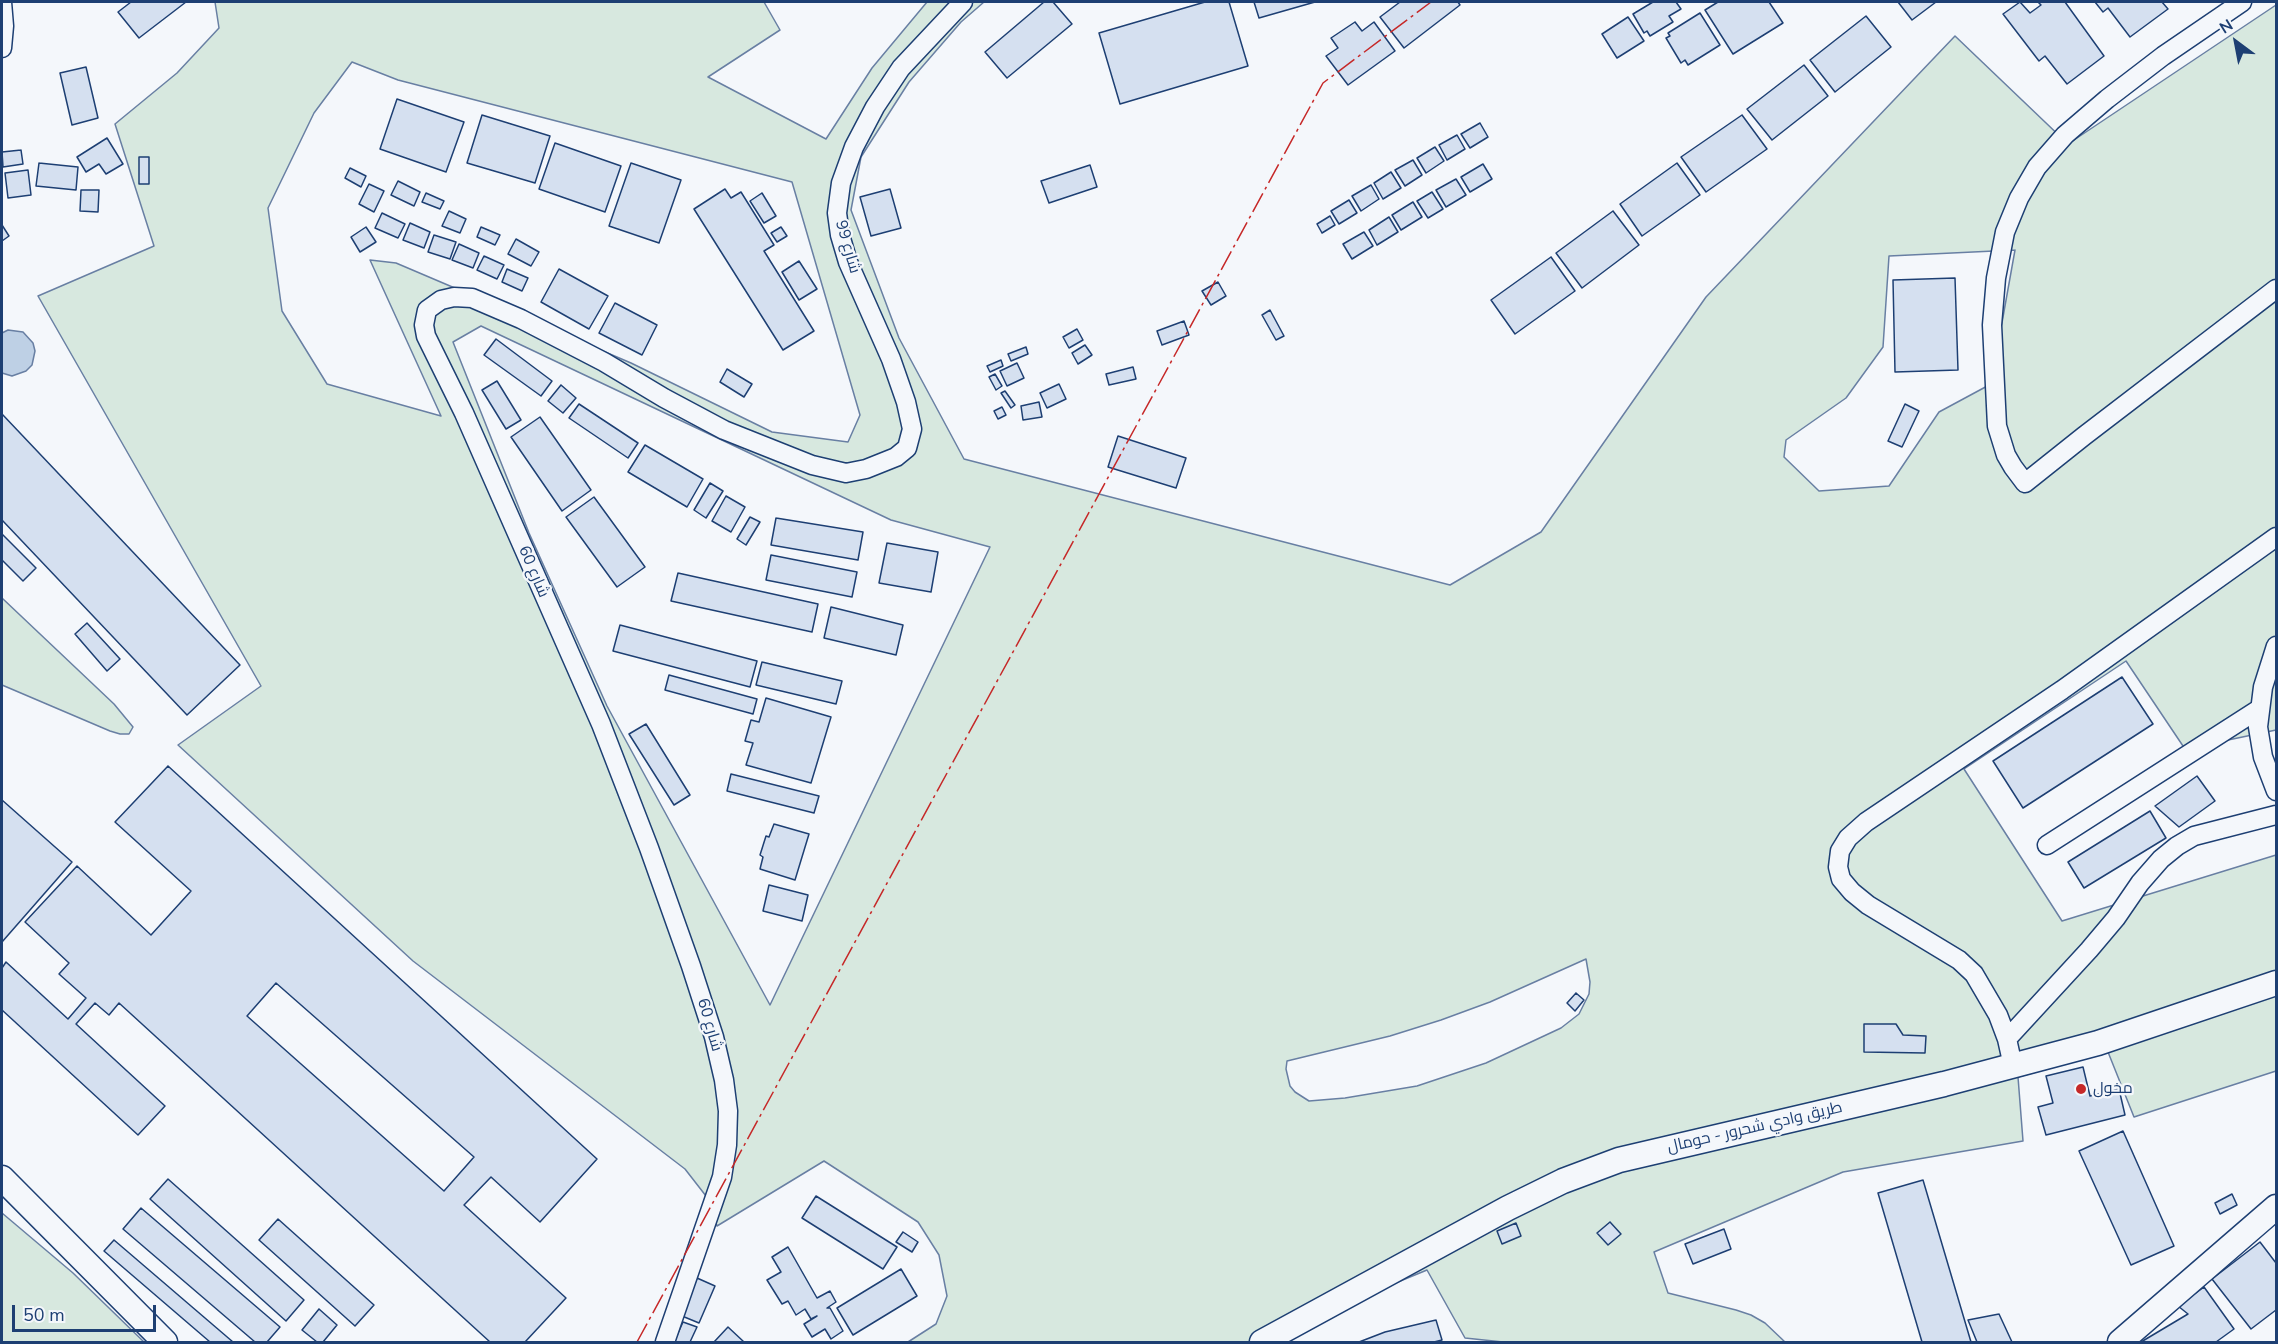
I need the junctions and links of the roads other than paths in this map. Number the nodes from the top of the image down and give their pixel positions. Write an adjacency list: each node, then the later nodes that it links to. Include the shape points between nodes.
1 (2, 2): 4 (street)
2 (963, 2): 6 (street, شارع 99, via 902,68 875,107 841,183 837,213 848,262 906,402 912,429)
3 (2242, 2): 5 (street, via 2154,63 2065,135 2037,167 2019,198 2005,232 1992,325 1996,426 2006,455 2025,483)
4 (2, 48)
5 (2277, 289)
6 (907, 448): 19 (street, شارع 60, via 866,470 846,473 812,465 724,430 594,357 472,298 441,300 427,310 426,336 601,724 645,838 691,966 724,1080 728,1112 722,1177)
7 (2277, 537): 14 (street, via 2062,690 1874,816 1848,838 1840,851 1841,879 1852,892 1959,960 1974,974)
8 (2277, 646): 9 (street)
9 (2259, 709): 10 (street, via 2263,757); 12 (street)
10 (2277, 791)
11 (2277, 815): 14 (street, via 2194,836 2161,859 2089,950)
12 (2047, 845)
13 (2277, 983): 15 (main road, طريق وادي شحرور - حومال, via 2098,1043)
14 (2007, 1039): 15 (street)
15 (2013, 1066): 20 (main road, طريق وادي شحرور - حومال, via 1619,1160 1508,1208)
16 (2, 1178): 18 (main road)
17 (2277, 1207): 21 (main road)
18 (165, 1342)
19 (665, 1342)
20 (1262, 1342)
21 (2120, 1342)

